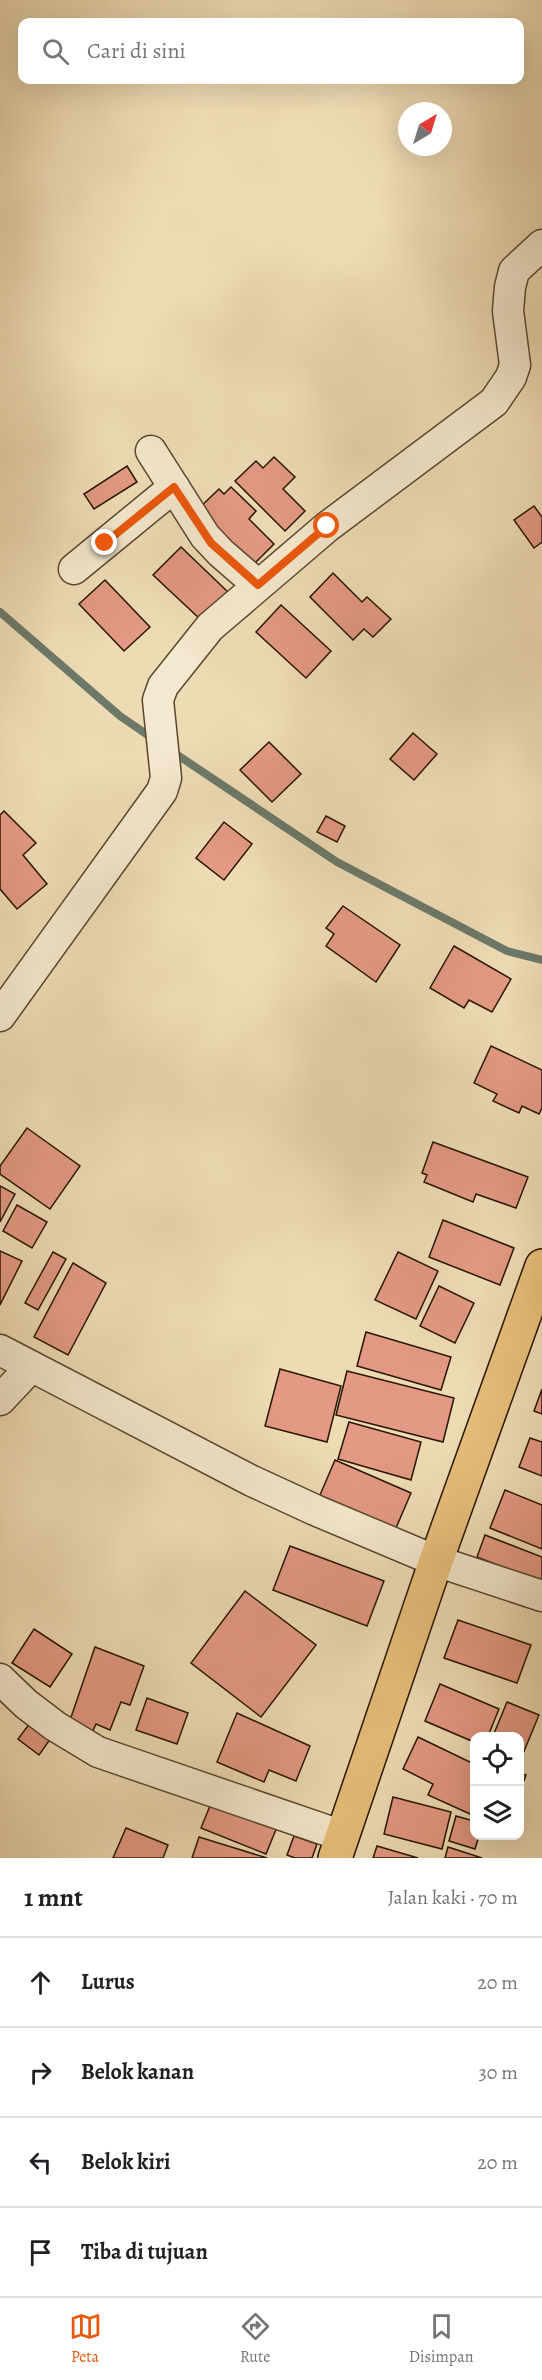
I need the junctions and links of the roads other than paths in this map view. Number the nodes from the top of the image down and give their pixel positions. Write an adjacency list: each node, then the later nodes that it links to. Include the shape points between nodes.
1 (542, 245): 5 (street, via 514,271 508,312 515,365 494,402 327,526)
2 (151, 451): 3 (street)
3 (174, 487): 4 (street); 5 (street, via 211,543)
4 (74, 569)
5 (258, 585): 6 (street, via 210,627 163,686 158,700 166,778 162,791)
6 (0, 1016)
7 (542, 1266): 11 (highway)
8 (0, 1350): 9 (street)
9 (31, 1367): 10 (street); 11 (street, via 252,1481)
10 (0, 1400)
11 (436, 1561): 12 (street); 14 (highway)
12 (542, 1596)
13 (0, 1679): 14 (street, via 55,1726 98,1752)
14 (339, 1847)

